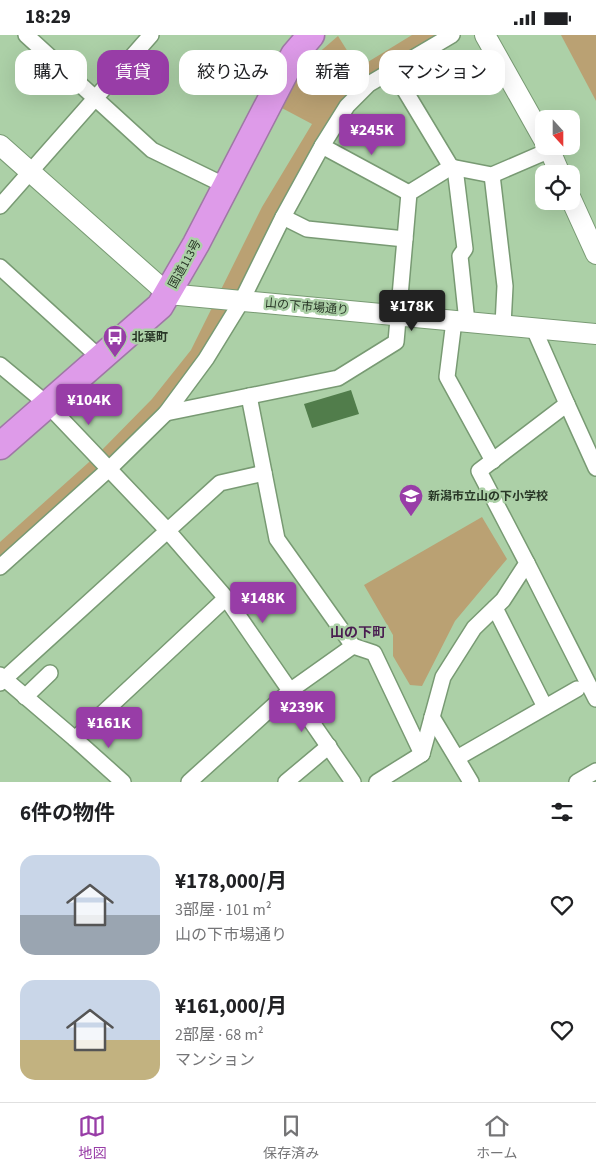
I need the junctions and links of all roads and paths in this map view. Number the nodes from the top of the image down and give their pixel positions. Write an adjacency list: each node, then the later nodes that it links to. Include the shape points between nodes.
1 (26, 35): 9 (street)
2 (152, 35): 9 (street)
3 (452, 35): 6 (street)
4 (485, 35): 10 (street)
5 (307, 36): 17 (highway, 国道113号)
6 (426, 50)
7 (379, 77): 12 (street, via 347,106)
8 (408, 95): 14 (street)
9 (96, 98): 15 (street); 17 (street, via 152,150)
10 (535, 124)
11 (0, 145): 15 (street)
12 (322, 146): 18 (street); 21 (street)
13 (535, 152): 16 (street)
14 (453, 168): 16 (street); 18 (street); 28 (street, via 465,249 460,256)
15 (30, 172): 19 (street); 25 (street)
16 (492, 175): 29 (street, via 505,286)
17 (226, 185): 25 (highway, 国道113号)
18 (409, 193): 22 (street)
19 (0, 206)
20 (576, 210): 23 (street)
21 (283, 217): 22 (street, via 307,229); 26 (street)
22 (405, 239): 27 (street)
23 (594, 246)
24 (0, 267): 32 (street)
25 (168, 294): 26 (street, 山の下市場通り); 32 (highway, 国道113号, via 160,306)
26 (242, 302): 27 (street, 山の下市場通り); 37 (street)
27 (398, 315): 28 (street, 山の下市場通り); 34 (street, via 396,342 338,377)
28 (461, 321): 29 (street, 山の下市場通り); 39 (street, via 447,377)
29 (503, 325): 30 (street, 山の下市場通り)
30 (534, 329): 31 (street, 山の下市場通り); 36 (street)
31 (596, 334)
32 (100, 358): 35 (highway, 国道113号)
33 (0, 365): 35 (street)
34 (249, 396): 37 (street); 42 (street)
35 (47, 404): 38 (highway, 国道113号); 41 (street)
36 (567, 404): 39 (street); 40 (street)
37 (166, 413): 41 (street)
38 (0, 446)
39 (493, 461): 44 (street, via 480,471)
40 (596, 468)
41 (110, 469): 43 (street); 45 (street)
42 (264, 473): 43 (street, via 220,483); 48 (street, via 277,539)
43 (167, 530): 46 (street); 50 (street)
44 (527, 563): 47 (street); 52 (street)
45 (0, 567)
46 (226, 598): 51 (street); 56 (street)
47 (495, 608): 54 (street); 55 (street, via 474,628 443,677)
48 (352, 646): 51 (street); 58 (street, via 374,653)
49 (50, 673): 53 (street)
50 (1, 679): 53 (street)
51 (291, 690): 57 (street); 62 (street)
52 (590, 692): 54 (street)
53 (25, 697): 56 (street)
54 (545, 707): 59 (street)
55 (432, 717): 58 (street); 59 (street)
56 (75, 739): 61 (street)
57 (329, 746): 63 (street); 64 (street)
58 (422, 754): 65 (street)
59 (457, 758): 66 (street)
60 (596, 771): 67 (street)
61 (123, 782)
62 (189, 782)
63 (286, 782)
64 (353, 782)
65 (377, 782)
66 (471, 782)
67 (577, 782)

